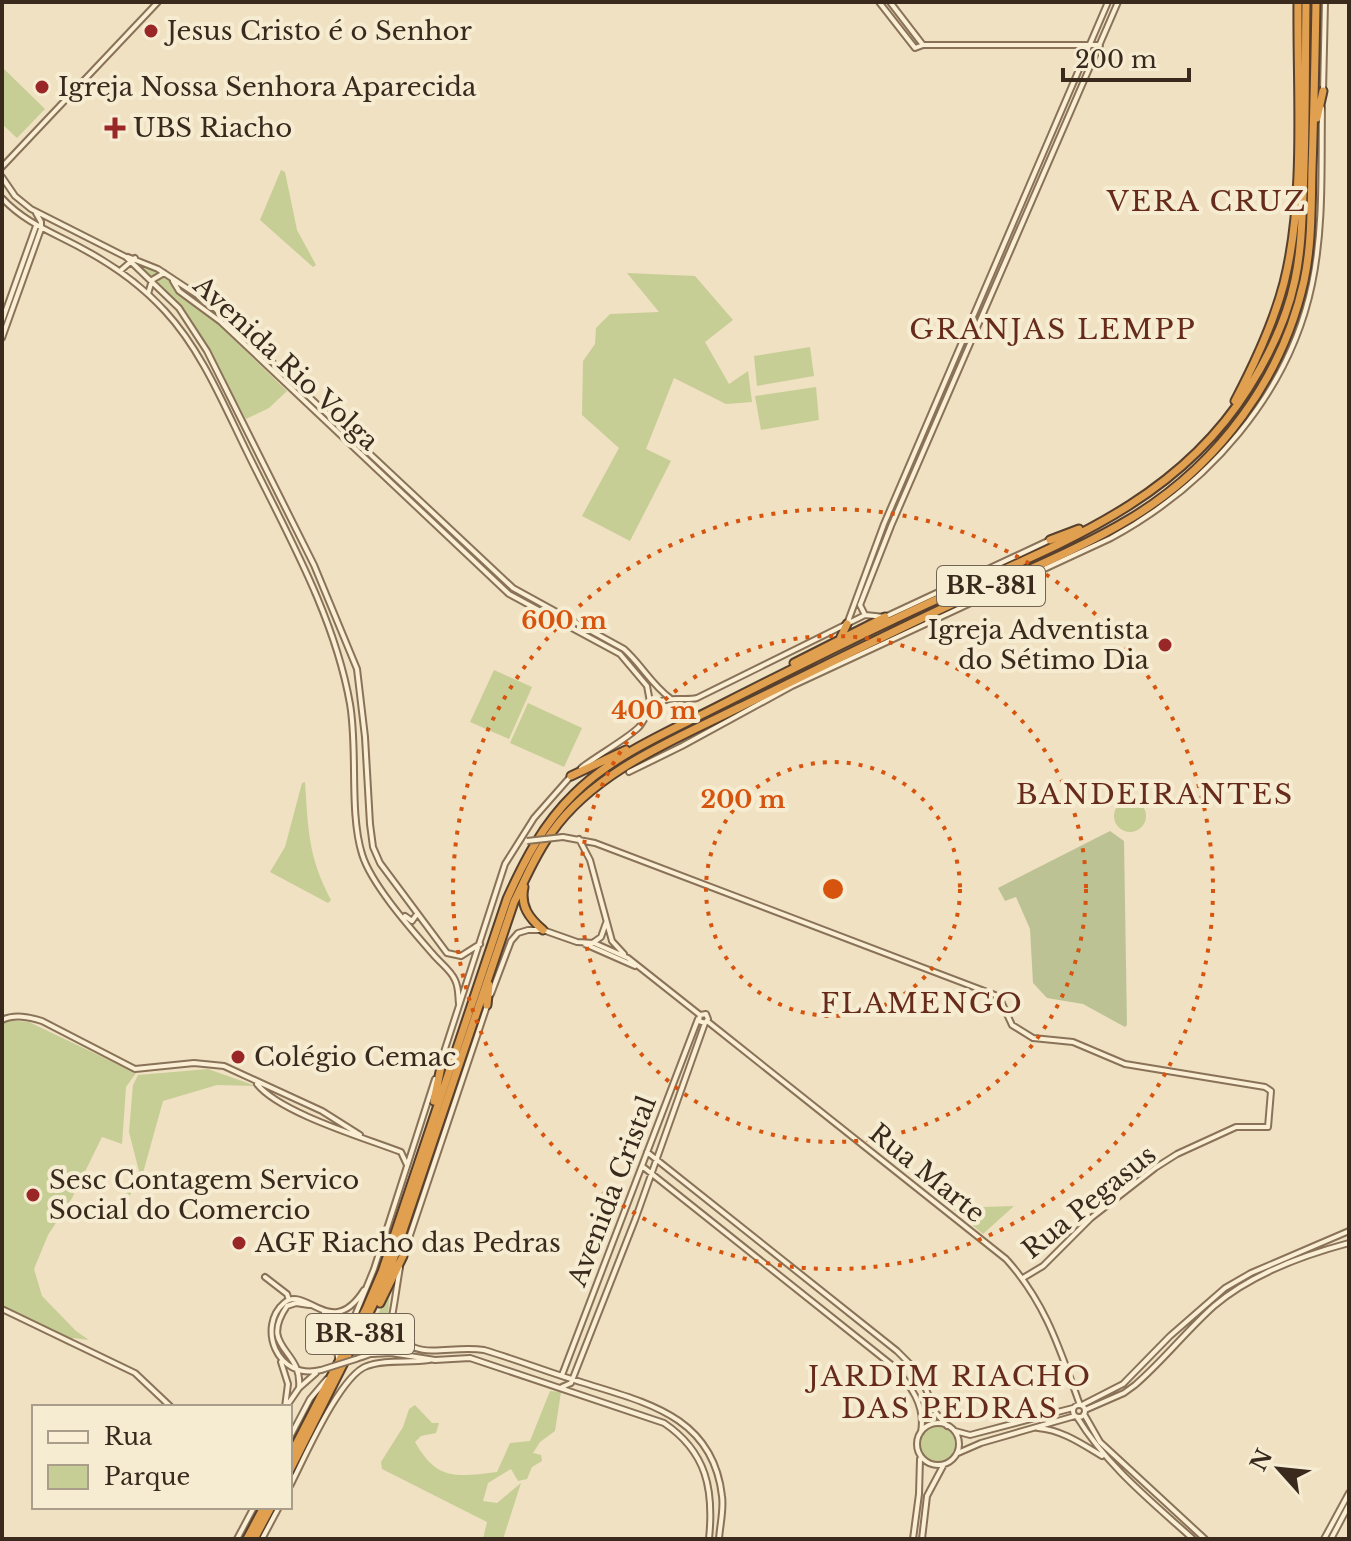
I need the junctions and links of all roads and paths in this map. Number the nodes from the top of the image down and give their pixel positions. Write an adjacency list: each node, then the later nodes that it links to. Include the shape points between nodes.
1 (158, 2): 17 (street)
2 (879, 2): 10 (street, via 915,48)
3 (890, 2): 10 (street)
4 (1108, 2): 11 (street)
5 (1118, 2): 12 (street)
6 (1298, 2): 15 (highway, BR-381)
7 (1306, 2): 13 (highway, BR-381)
8 (1316, 2): 16 (highway, BR-381)
9 (1325, 2): 14 (street)
10 (923, 45): 11 (street)
11 (1090, 45): 12 (street); 34 (street)
12 (1100, 45): 35 (street)
13 (1305, 70): 15 (highway, BR-381); 33 (highway, BR-381, via 1301,239 1295,281 1265,362)
14 (1323, 91): 16 (highway); 52 (street, BR-381, via 1320,228 1310,293 1279,373 1209,467 1170,502 1111,538 792,686)
15 (1297, 104): 33 (highway, BR-381, via 1296,191 1284,281 1272,324)
16 (1313, 135): 54 (highway, BR-381, via 1310,241 1291,324 1242,418 1199,466 1121,524 791,682)
17 (5, 160): 18 (street)
18 (2, 167)
19 (2, 177): 21 (street)
20 (2, 198): 22 (street)
21 (31, 209): 22 (street, via 39,216); 23 (street)
22 (39, 228): 26 (street); 31 (street); 32 (street)
23 (126, 257): 24 (street); 25 (street)
24 (135, 258): 25 (street); 27 (street)
25 (130, 262): 26 (street); 29 (street)
26 (120, 271): 30 (street)
27 (164, 273): 28 (street); 29 (street)
28 (172, 279): 47 (street, Avenida Rio Volga, via 225,317 513,588 624,649); 48 (street, Avenida Rio Volga, via 502,588 620,654 647,686)
29 (152, 280): 30 (street); 40 (street, via 179,308 207,351)
30 (148, 294): 41 (street, via 178,327 209,376)
31 (2, 321)
32 (2, 338)
33 (1221, 428): 36 (highway, BR-381, via 1161,485)
34 (894, 500): 35 (street); 38 (street)
35 (901, 503): 39 (street)
36 (1093, 526): 37 (highway, BR-381); 46 (highway, BR-381)
37 (1050, 540): 43 (street, BR-381)
38 (860, 585): 39 (street); 44 (street)
39 (866, 588): 42 (street, via 860,605)
40 (333, 607): 41 (street); 50 (street, via 357,669)
41 (321, 611): 49 (street, via 344,671)
42 (865, 615): 43 (street); 44 (street)
43 (885, 617): 45 (highway, BR-381)
44 (847, 624): 45 (highway); 47 (street, BR-381, via 697,698)
45 (840, 639): 46 (highway, BR-381)
46 (765, 682): 51 (highway, BR-381)
47 (670, 698): 48 (street, BR-381)
48 (651, 707): 53 (street, BR-381, via 637,729)
49 (354, 737): 50 (street); 58 (street, via 362,855)
50 (365, 737): 59 (street, via 373,847)
51 (639, 746): 53 (highway); 79 (highway, BR-381, via 572,795 525,859)
52 (629, 772): 54 (highway)
53 (571, 776): 57 (street, BR-381)
54 (599, 785): 56 (highway, BR-381)
55 (579, 839): 57 (street, bridge, via 527,841); 60 (street); 91 (street, Rua Pegasus, via 995,995 1012,1025 1028,1036 1073,1042 1125,1064 1265,1087 1272,1094 1268,1127 1236,1127 1177,1154 1091,1218 1043,1266)
56 (542, 846): 61 (highway, via 522,897); 63 (highway, BR-381)
57 (512, 851): 62 (street, BR-381)
58 (397, 909): 59 (street, via 412,921); 68 (street, via 453,976)
59 (417, 914): 62 (street, via 447,953 461,956)
60 (606, 917): 64 (street, via 604,932); 65 (street, via 612,941)
61 (543, 930): 64 (street); 67 (street, BR-381, via 518,933 511,941)
62 (482, 942): 68 (street, BR-381)
63 (499, 944): 67 (highway); 101 (highway, BR-381, via 388,1275)
64 (592, 946): 65 (street); 66 (street)
65 (628, 958): 66 (street)
66 (638, 967): 71 (street)
67 (487, 1005): 89 (street, BR-381)
68 (459, 1010): 74 (street, BR-381)
69 (2, 1013): 70 (street)
70 (9, 1017): 72 (street); 75 (street, via 42,1021 135,1069 210,1064)
71 (699, 1017): 73 (street, Rua Marte, via 707,1015); 82 (street, Avenida Cristal)
72 (2, 1020)
73 (706, 1022): 83 (street, Avenida Cristal); 91 (street, Rua Marte, via 1006,1259)
74 (443, 1057): 79 (highway); 84 (street, BR-381)
75 (255, 1082): 76 (street); 77 (street)
76 (267, 1085): 77 (street); 78 (street)
77 (260, 1089): 80 (street)
78 (344, 1124): 80 (street); 81 (street)
79 (430, 1125): 112 (highway, BR-381, via 382,1272)
80 (340, 1130): 81 (street)
81 (360, 1135): 84 (street, via 401,1152)
82 (647, 1152): 83 (street); 85 (street, Avenida Cristal)
83 (657, 1159): 86 (street, Avenida Cristal); 124 (street, via 897,1351 919,1373)
84 (407, 1166): 92 (street, BR-381)
85 (642, 1166): 86 (street); 99 (street, Avenida Cristal)
86 (651, 1173): 100 (street, Avenida Cristal); 127 (street, via 893,1366 919,1402)
87 (1349, 1231): 122 (street, via 1225,1288 1123,1384)
88 (1349, 1243): 122 (street, via 1271,1272 1232,1294 1135,1385)
89 (403, 1256): 98 (street, BR-381); 101 (highway, BR-381)
90 (265, 1277): 93 (street)
91 (1023, 1278): 122 (street, Rua Marte, via 1048,1319)
92 (370, 1282): 97 (street, via 342,1312); 108 (street, BR-381)
93 (289, 1299): 94 (street); 95 (street); 105 (street, via 274,1322)
94 (310, 1305): 95 (street); 97 (street)
95 (287, 1306): 111 (street, via 278,1323 278,1340)
96 (2, 1309): 118 (street, via 135,1373)
97 (319, 1309): 108 (street, via 335,1327)
98 (390, 1315): 102 (street, via 398,1336); 104 (street, BR-381, via 384,1344)
99 (584, 1318): 100 (street); 103 (street, Avenida Cristal)
100 (596, 1322): 107 (street, Avenida Cristal)
101 (356, 1342): 134 (highway, BR-381)
102 (410, 1346): 106 (street); 113 (street, via 425,1351 484,1350)
103 (571, 1353): 107 (street); 113 (street, Avenida Cristal)
104 (369, 1354): 106 (street); 110 (street, bridge)
105 (279, 1356): 111 (street); 119 (street, via 288,1384)
106 (406, 1356): 109 (street)
107 (582, 1356): 114 (street, Avenida Cristal)
108 (338, 1358): 112 (street, BR-381)
109 (435, 1360): 116 (street, via 470,1358); 136 (street, BR-381, via 358,1369 339,1393)
110 (320, 1370): 111 (street); 115 (street)
111 (300, 1372): 115 (street)
112 (332, 1375): 128 (street, via 310,1399); 129 (highway, BR-381)
113 (562, 1376): 114 (street)
114 (572, 1380): 116 (street); 117 (street)
115 (299, 1388): 120 (street)
116 (560, 1388): 121 (street)
117 (618, 1394): 121 (street); 148 (street, via 670,1414 707,1451 722,1498)
118 (169, 1405)
119 (285, 1405)
120 (286, 1405)
121 (616, 1406): 147 (street, via 664,1423 692,1450 712,1499)
122 (1080, 1408): 123 (street); 123 (street); 126 (street, via 970,1435); 135 (street, via 1100,1442)
123 (1076, 1417): 125 (street); 132 (street)
124 (947, 1426): 126 (street); 127 (street, via 936,1423)
125 (1032, 1427): 130 (street); 132 (street, via 1052,1429)
126 (953, 1430): 130 (street)
127 (921, 1432): 131 (street)
128 (292, 1433)
129 (292, 1452)
130 (956, 1454): 133 (street)
131 (920, 1456): 133 (street, via 931,1464); 149 (street)
132 (1108, 1460): 137 (street)
133 (944, 1464): 150 (street, via 927,1496)
134 (292, 1466)
135 (1138, 1478): 137 (street); 152 (street)
136 (292, 1482)
137 (1133, 1484): 151 (street)
138 (1349, 1493): 153 (street)
139 (1349, 1505): 154 (street)
140 (253, 1509): 144 (street)
141 (263, 1509): 145 (highway)
142 (270, 1509): 146 (highway)
143 (278, 1509): 146 (street)
144 (237, 1539)
145 (247, 1539)
146 (258, 1539)
147 (709, 1539)
148 (719, 1539)
149 (913, 1539)
150 (922, 1539)
151 (1193, 1539)
152 (1205, 1539)
153 (1324, 1539)
154 (1331, 1539)

